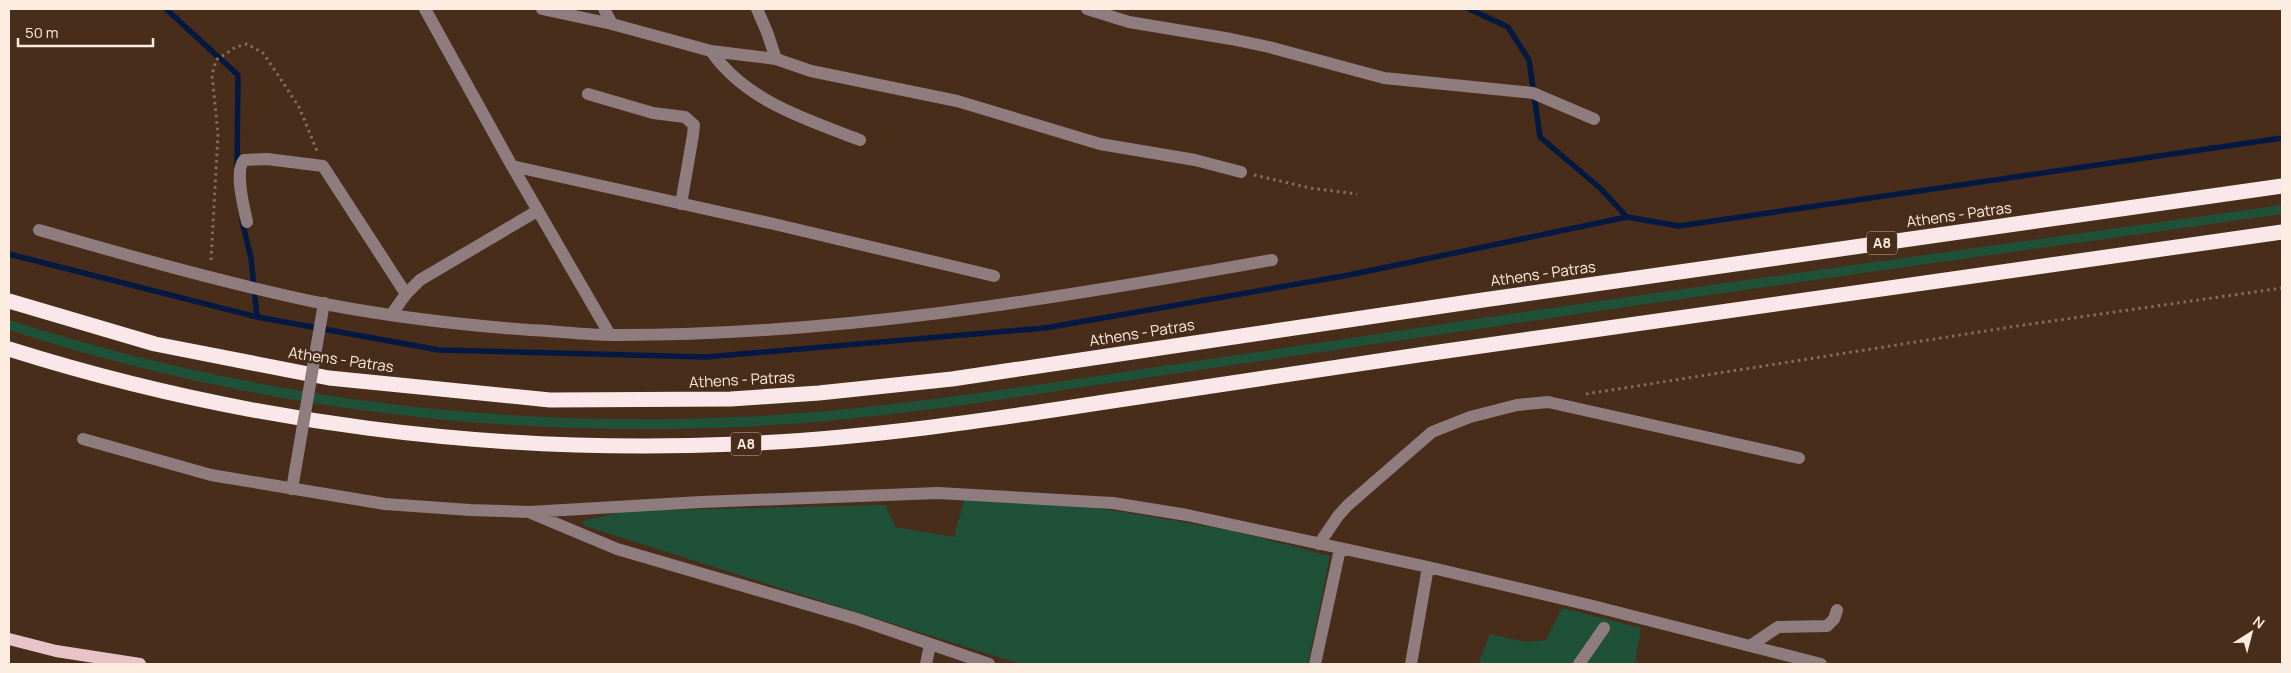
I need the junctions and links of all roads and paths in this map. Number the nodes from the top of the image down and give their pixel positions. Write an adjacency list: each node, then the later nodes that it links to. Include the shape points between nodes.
1 (425, 9): 13 (street)
2 (542, 9): 6 (street)
3 (604, 9): 6 (street)
4 (757, 9): 8 (street)
5 (1087, 9): 10 (street, via 1129,22 1269,47 1384,78 1533,93)
6 (612, 24): 7 (street)
7 (711, 51): 8 (street); 11 (street, via 745,88 764,100)
8 (776, 59): 14 (street, via 812,71 957,101 1100,144 1195,160)
9 (588, 94): 17 (street, via 691,121 693,135)
10 (1594, 119)
11 (860, 140)
12 (323, 166): 19 (street, via 267,159 244,160 240,165 240,178); 22 (path, via 299,107 263,53 247,44 236,46 219,58 212,75 218,134); 26 (street)
13 (512, 166): 17 (street); 18 (street)
14 (1241, 172): 16 (path, via 1284,184)
15 (2282, 186): 27 (highway, Athens - Patras / Α8, via 1483,300 952,380 740,399 550,400 329,378 155,344)
16 (1357, 194)
17 (680, 204): 24 (street)
18 (537, 211): 26 (street, via 420,280); 30 (street)
19 (247, 222)
20 (39, 230): 28 (street, via 133,257)
21 (2282, 232): 31 (highway, Α8, via 958,424 732,444 548,445 322,422 153,390)
22 (211, 260)
23 (1272, 260): 30 (street, via 1085,293 837,326 728,334)
24 (994, 276)
25 (2282, 288): 32 (path)
26 (406, 294): 29 (street)
27 (9, 301)
28 (324, 304): 29 (street); 35 (street, bridge)
29 (391, 315): 30 (street, via 467,325)
30 (610, 335)
31 (9, 349)
32 (1582, 395)
33 (83, 439): 35 (street, via 211,475)
34 (1799, 458): 37 (street, via 1548,402 1517,405 1470,417 1432,432 1348,505)
35 (292, 489): 36 (street, via 385,504)
36 (529, 512): 37 (street, via 938,493 1113,503 1187,515); 43 (street, via 617,549 857,618)
37 (1320, 544): 38 (street)
38 (1340, 548): 39 (street); 49 (street)
39 (1428, 567): 44 (street); 50 (street)
40 (1837, 610): 44 (street, via 1827,626 1778,627)
41 (1604, 628): 51 (street)
42 (9, 639): 46 (main road)
43 (930, 645): 47 (street); 48 (street)
44 (1750, 646): 45 (street)
45 (1774, 658): 52 (street)
46 (140, 664)
47 (926, 664)
48 (989, 664)
49 (1315, 664)
50 (1411, 664)
51 (1579, 664)
52 (1821, 664)

